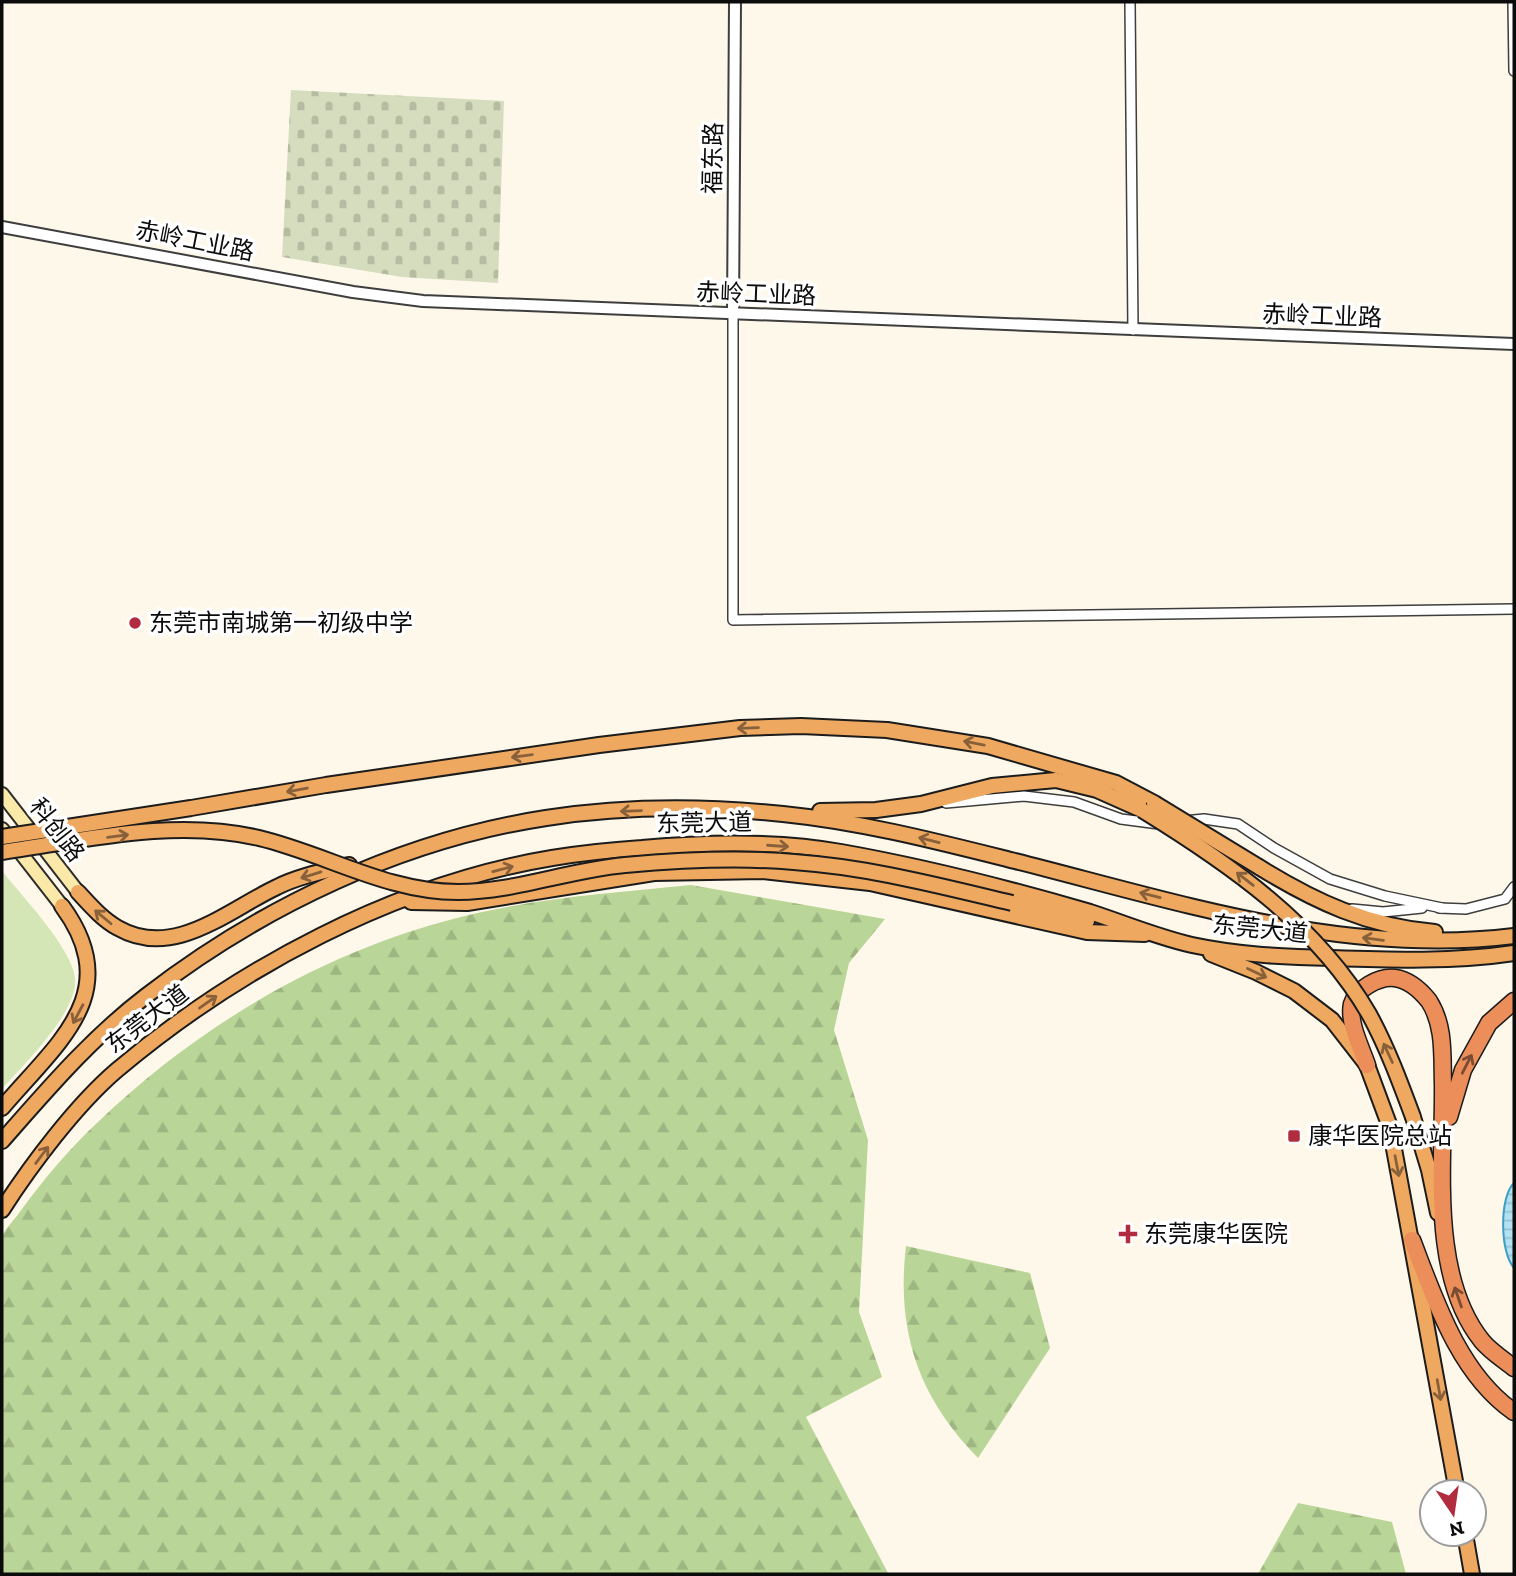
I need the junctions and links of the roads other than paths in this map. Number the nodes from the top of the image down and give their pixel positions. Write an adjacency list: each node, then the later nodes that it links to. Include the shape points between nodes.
1 (735, 2): 6 (street, 福东路)
2 (1130, 2): 7 (street)
3 (1513, 2): 4 (street)
4 (1514, 71)
5 (2, 227): 6 (street, 赤岭工业路, via 400,299)
6 (733, 314): 7 (street, 赤岭工业路); 9 (street, via 733,620)
7 (1133, 330): 8 (street, 赤岭工业路)
8 (1514, 344)
9 (1514, 609)
10 (1040, 761): 11 (highway); 14 (highway, via 1116,783); 17 (highway, one-way to 17, bridge, via 988,746 887,730 740,728 326,785)
11 (1097, 790): 13 (highway, via 1056,780 1028,781); 14 (highway)
12 (2, 794): 21 (main road, 科创路)
13 (921, 804): 15 (highway, via 876,810); 25 (street, via 1024,796 1073,802 1121,819 1156,824 1204,819 1238,824 1330,879 1385,897)
14 (1148, 806): 24 (highway, bridge); 39 (highway, one-way to 14, bridge, via 1413,1117 1368,1013 1329,960 1285,913)
15 (749, 811): 19 (highway, 东莞大道, one-way to 19, via 621,811 548,818); 27 (highway, 东莞大道, one-way to 15, via 1385,940 1280,926 894,832)
16 (2, 828): 23 (main road, 科创路)
17 (2, 837)
18 (2, 852): 26 (highway, one-way to 26, bridge, via 193,830 258,838 389,882 459,892 621,865 707,860 796,862 881,873)
19 (402, 855): 21 (highway, one-way to 21, via 312,874 278,886 203,928 164,939 119,929); 35 (highway, 东莞大道, via 286,906 145,996 89,1045)
20 (1514, 887): 25 (street, via 1505,899 1466,909)
21 (78, 892)
22 (399, 901): 26 (highway, via 467,903 654,873 763,871 870,883 1087,932); 26 (highway, 东莞大道, one-way to 26, via 552,858 685,844 745,844 835,851 914,867 999,886); 37 (highway, 东莞大道, one-way to 22, via 60,1131 114,1072 251,973)
23 (62, 906): 34 (highway, one-way to 34, via 84,942 89,980 85,1000 76,1020)
24 (1333, 907): 25 (street, via 1383,912); 27 (highway, via 1411,930)
25 (1442, 908)
26 (1154, 934): 28 (highway, 东莞大道)
27 (1508, 937)
28 (1171, 939): 30 (highway, 东莞大道, via 1256,955); 33 (highway, one-way to 33, via 1294,991 1332,1020)
29 (1514, 953): 30 (highway, 东莞大道)
30 (1386, 960): 31 (highway)
31 (1514, 964)
32 (1514, 1002): 36 (highway, one-way to 32, via 1451,1104 1463,1070 1489,1023)
33 (1367, 1065): 36 (highway, via 1352,1018 1352,1002 1378,981 1395,978 1410,984 1433,1009 1443,1046); 38 (highway, one-way to 38, via 1390,1127)
34 (2, 1108)
35 (2, 1141)
36 (1443, 1154): 39 (highway)
37 (2, 1210)
38 (1412, 1240): 43 (highway, via 1435,1298 1469,1363 1496,1399); 44 (highway, one-way to 44)
39 (1446, 1248): 40 (highway, one-way to 39, via 1462,1308)
40 (1483, 1343): 41 (highway); 42 (highway)
41 (1514, 1368)
42 (1514, 1378)
43 (1514, 1412)
44 (1454, 1478)
45 (1467, 1548): 46 (highway)
46 (1472, 1574)

